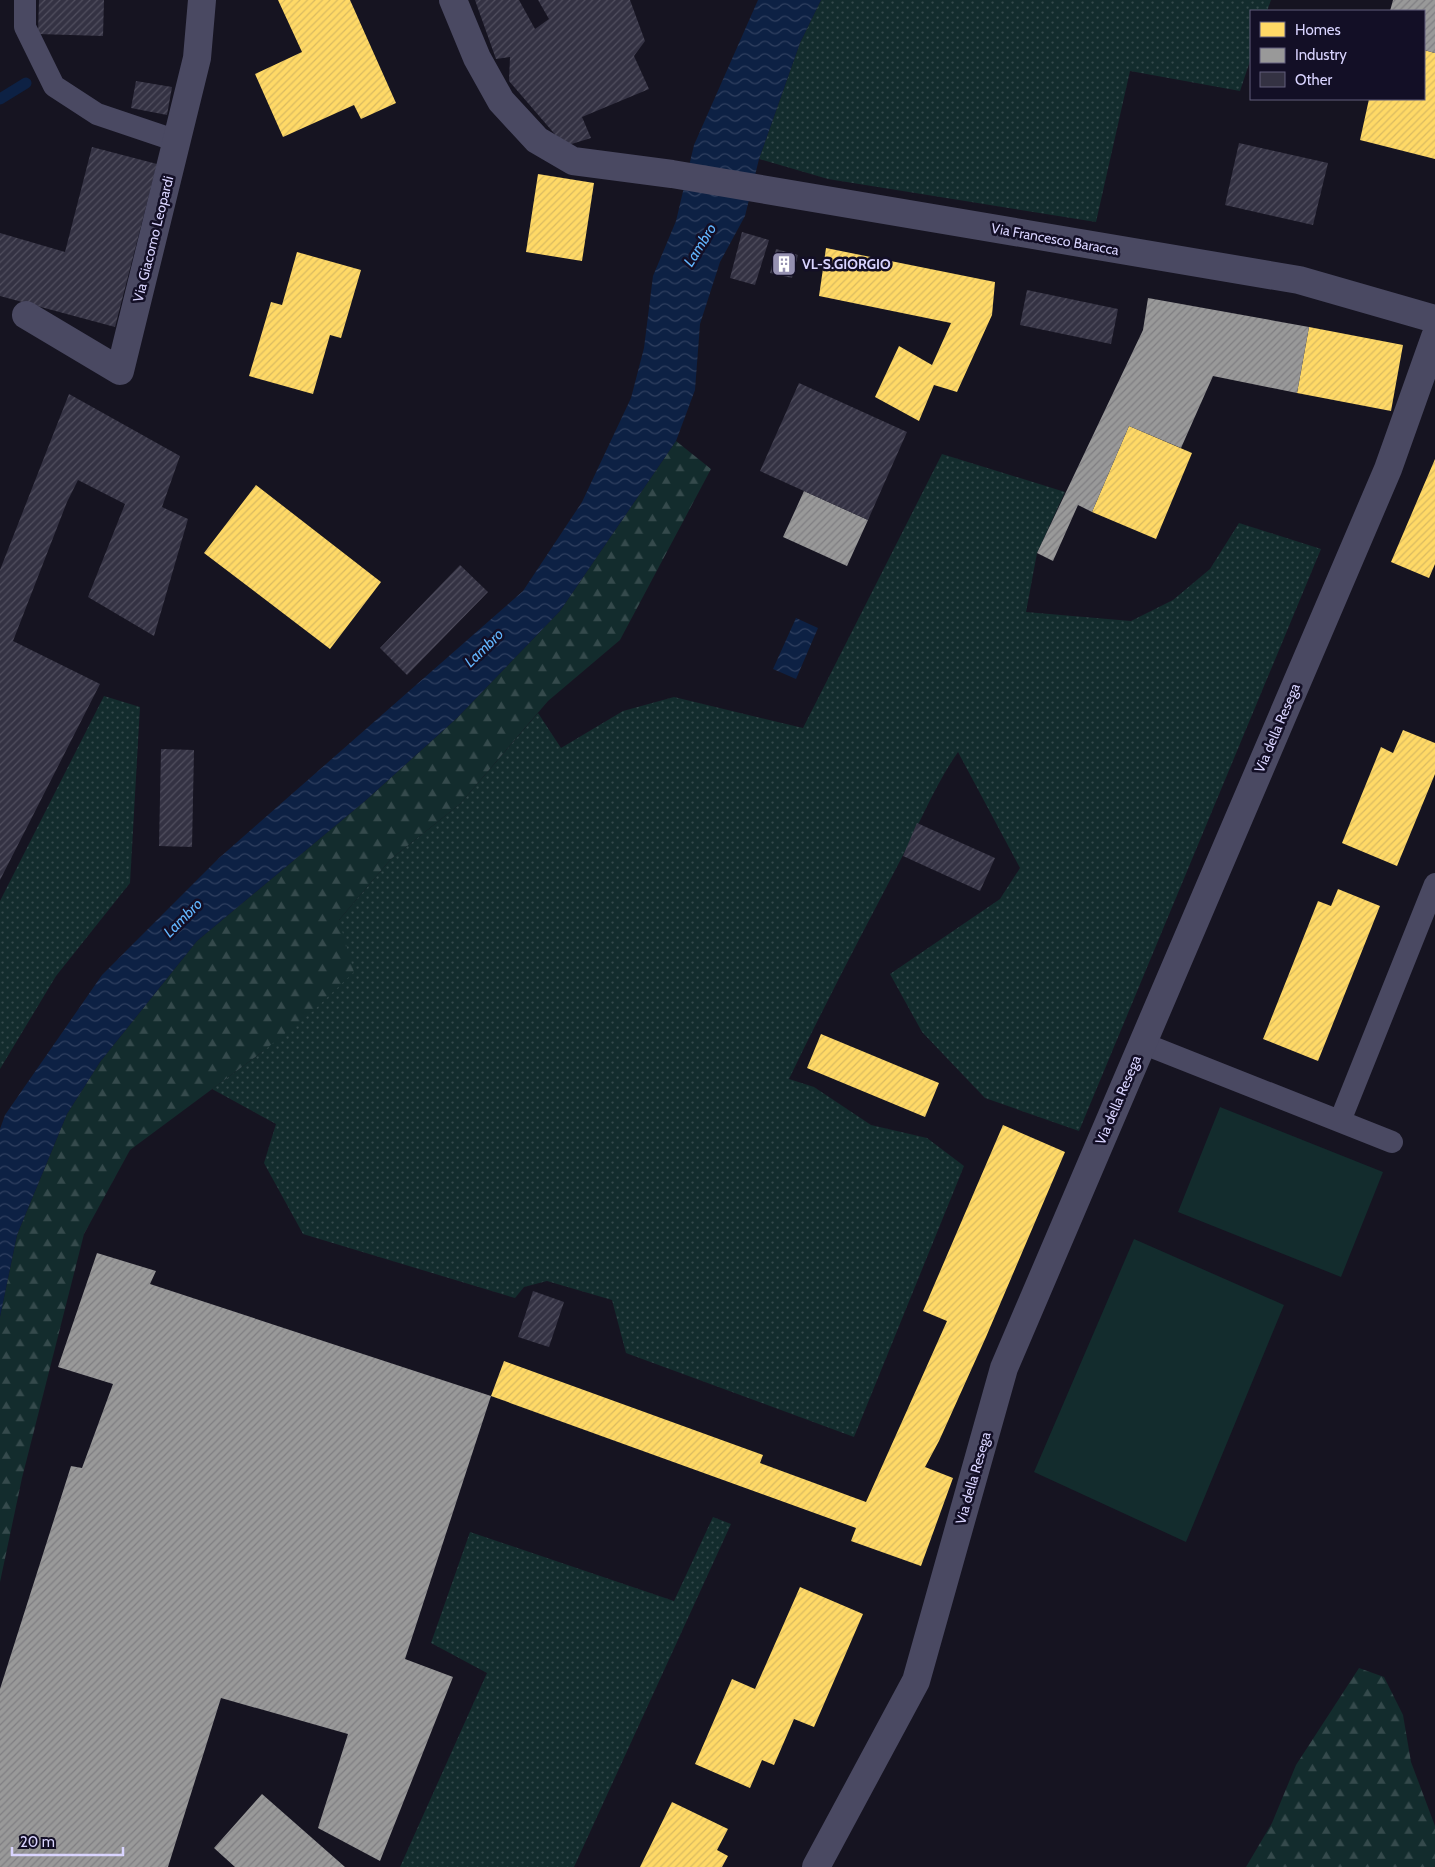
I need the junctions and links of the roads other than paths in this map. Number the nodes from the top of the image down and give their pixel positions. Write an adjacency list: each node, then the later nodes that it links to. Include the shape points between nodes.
1 (25, 0): 4 (lane, via 25,28 54,86 96,114)
2 (202, 0): 4 (street, Via Giacomo Leopardi, via 197,58)
3 (453, 0): 6 (street, Via Francesco Baracca, via 477,58 501,101 537,140 573,161 672,174 1299,280)
4 (177, 141): 5 (street, Via Giacomo Leopardi, via 120,371)
5 (26, 315)
6 (1435, 319)
7 (1435, 337): 9 (street, Via della Resega, via 1388,469)
8 (1435, 884): 10 (lane)
9 (1142, 1043): 10 (lane); 12 (street, Via della Resega, via 1004,1368 916,1680)
10 (1340, 1121): 11 (lane)
11 (1392, 1142)
12 (816, 1867)

